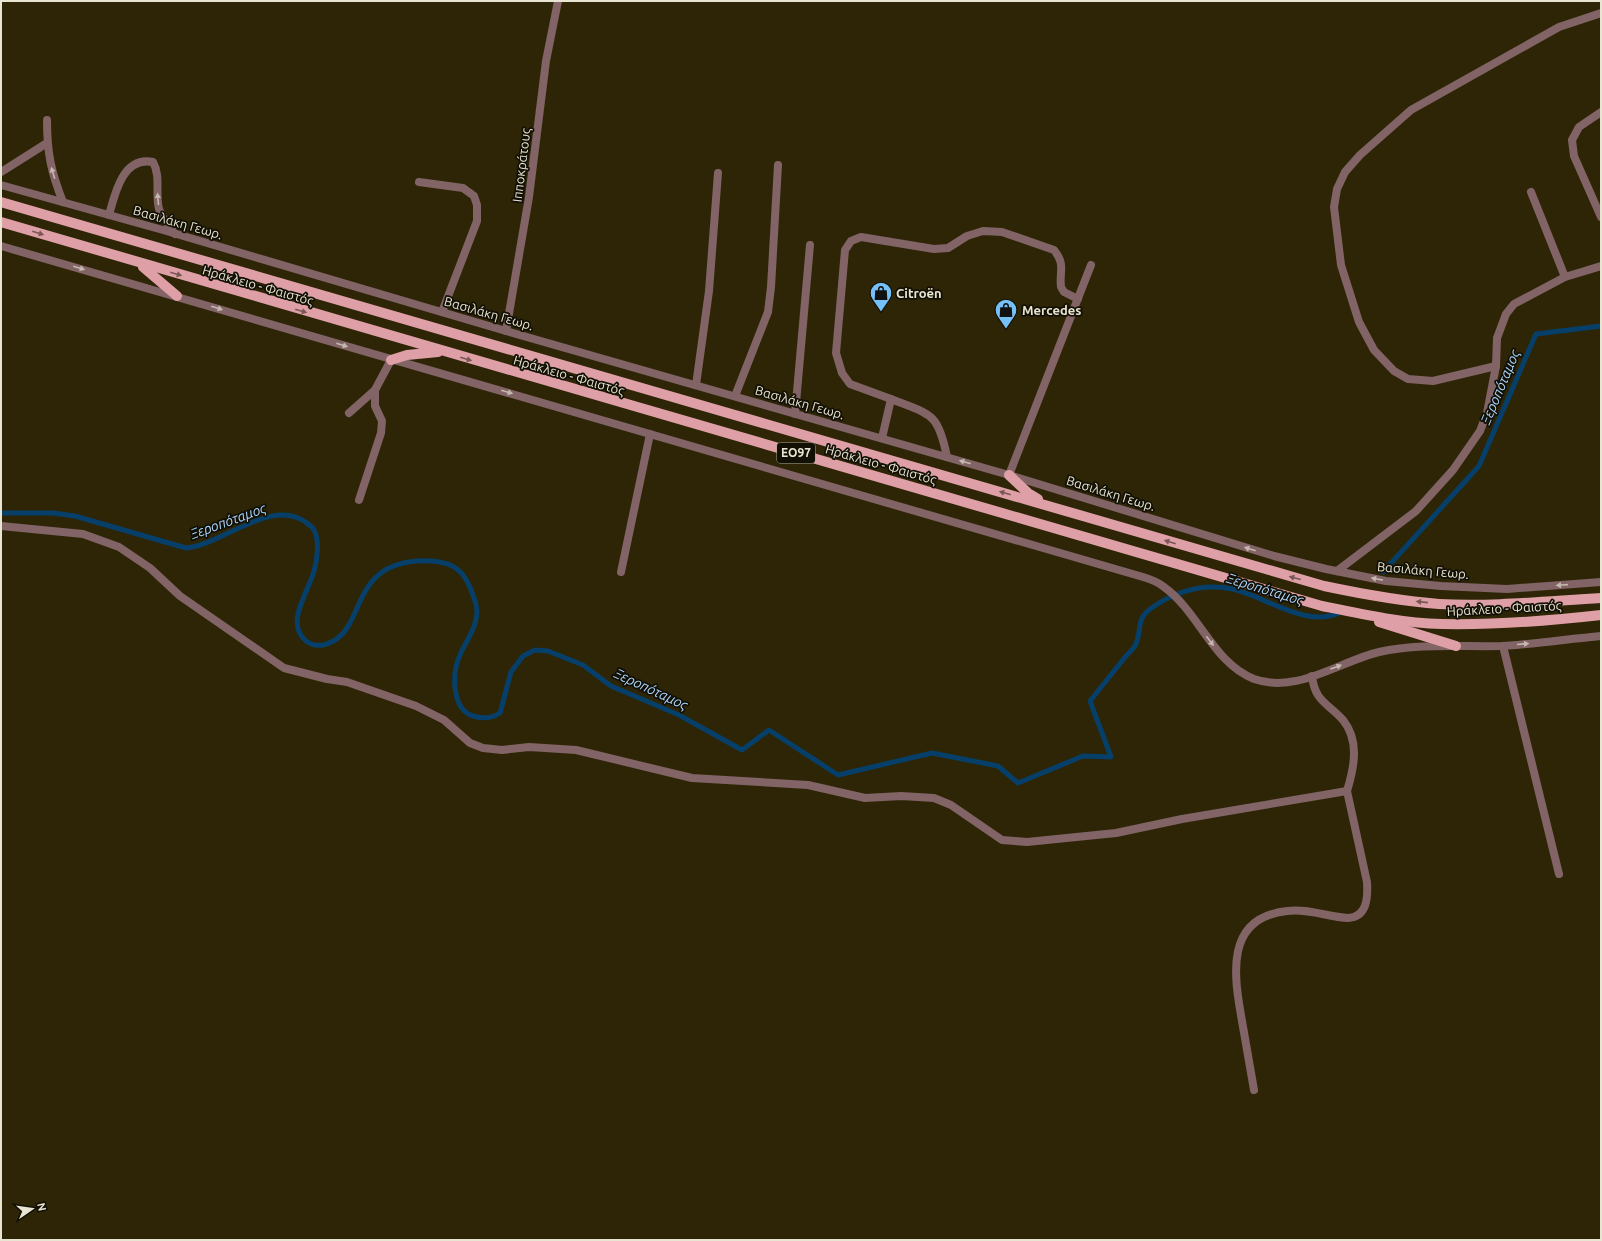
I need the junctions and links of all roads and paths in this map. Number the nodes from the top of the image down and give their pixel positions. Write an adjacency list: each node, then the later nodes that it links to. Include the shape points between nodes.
1 (558, 1): 27 (street, Ιπποκράτους, via 546,61 530,197)
2 (1601, 13): 30 (street, via 1559,27 1412,110 1360,155 1345,172 1336,189 1334,207 1341,265 1359,322 1374,350 1394,372 1408,379 1433,381)
3 (1601, 112): 15 (street, via 1579,127 1572,140 1574,156)
4 (47, 120): 5 (street)
5 (47, 142): 7 (street); 13 (street, one-way to 5, via 51,168)
6 (778, 165): 33 (street, via 768,312)
7 (1, 172)
8 (718, 173): 31 (street, via 709,291)
9 (419, 182): 26 (street, via 463,188 474,196 477,204 477,221)
10 (1, 185): 13 (street, Βασιλάκη Γεωρ.)
11 (1531, 192): 23 (street)
12 (1, 202): 42 (main road, Ηράκλειο - Φαιστός / ΕΟ97, one-way to 12)
13 (63, 202): 14 (street, Βασιλάκη Γεωρ.)
14 (109, 215): 17 (street, Βασιλάκη Γεωρ.); 17 (street, one-way to 14, via 160,210 157,168 153,162 145,160 127,169 116,188)
15 (1601, 218)
16 (1, 222): 20 (main road, Ηράκλειο - Φαιστός / ΕΟ97, one-way to 20)
17 (175, 234): 26 (street, Βασιλάκη Γεωρ.)
18 (810, 245): 36 (street)
19 (1, 246): 24 (street, one-way to 24)
20 (136, 263): 24 (main road, via 149,270); 28 (main road, Ηράκλειο - Φαιστός / ΕΟ97, one-way to 28)
21 (1091, 266): 25 (street)
22 (1601, 266): 23 (street)
23 (1564, 277): 30 (street, via 1514,304 1506,314 1497,338)
24 (178, 296): 29 (street, one-way to 29)
25 (1078, 299): 34 (street, via 1064,292 1061,287 1063,267 1054,250 1002,232 983,231 968,236 948,248 934,249 861,237 851,241 845,250 836,353 842,373 850,384); 40 (street)
26 (442, 312): 27 (street, Βασιλάκη Γεωρ.)
27 (506, 331): 31 (street, Βασιλάκη Γεωρ.)
28 (443, 352): 29 (main road); 48 (main road, Ηράκλειο - Φαιστός / ΕΟ97, one-way to 48)
29 (391, 360): 32 (street); 37 (street, one-way to 37)
30 (1496, 366): 44 (street, via 1487,413 1480,431 1453,470 1416,511)
31 (696, 385): 33 (street, Βασιλάκη Γεωρ.)
32 (375, 390): 35 (street); 41 (street, via 375,406 382,421 381,432)
33 (735, 396): 36 (street, Βασιλάκη Γεωρ.)
34 (891, 399): 38 (street); 39 (street, via 926,413 935,421 941,431)
35 (349, 414)
36 (795, 414): 38 (street, Βασιλάκη Γεωρ.)
37 (650, 434): 45 (street); 53 (street, one-way to 53, via 1150,580 1168,591 1187,609 1223,657 1244,674 1268,682 1281,683 1296,682)
38 (882, 438): 39 (street, Βασιλάκη Γεωρ.)
39 (947, 457): 40 (street, Βασιλάκη Γεωρ., one-way to 39)
40 (1009, 475): 42 (main road, via 1028,493); 44 (street, Βασιλάκη Γεωρ., one-way to 40, via 1274,556)
41 (359, 500)
42 (1050, 506): 47 (main road, Ηράκλειο - Φαιστός / ΕΟ97, one-way to 42, via 1440,604 1382,598 1270,572)
43 (1, 528): 54 (street, via 83,534 119,547 150,568 180,596 284,668 347,682 416,706 444,720 470,742 484,748 576,750 692,778 808,785 865,798 934,798 951,805 1002,840 1027,842 1116,833)
44 (1337, 571): 46 (street, Βασιλάκη Γεωρ., one-way to 44, via 1507,589 1386,581)
45 (620, 572)
46 (1601, 582)
47 (1601, 598)
48 (1322, 606): 49 (main road, Ηράκλειο - Φαιστός / ΕΟ97, via 1379,617 1441,624 1504,624); 51 (main road)
49 (1601, 615)
50 (1601, 636): 52 (street, one-way to 50)
51 (1456, 646): 52 (street); 53 (street, one-way to 51, via 1380,652)
52 (1503, 646): 55 (street)
53 (1312, 676): 54 (street, via 1314,692 1343,721 1350,733 1355,756 1353,774)
54 (1347, 791): 56 (street, via 1367,882 1368,895 1364,910 1352,918 1294,910 1276,913 1252,925 1237,951 1236,984)
55 (1560, 874)
56 (1254, 1090)

